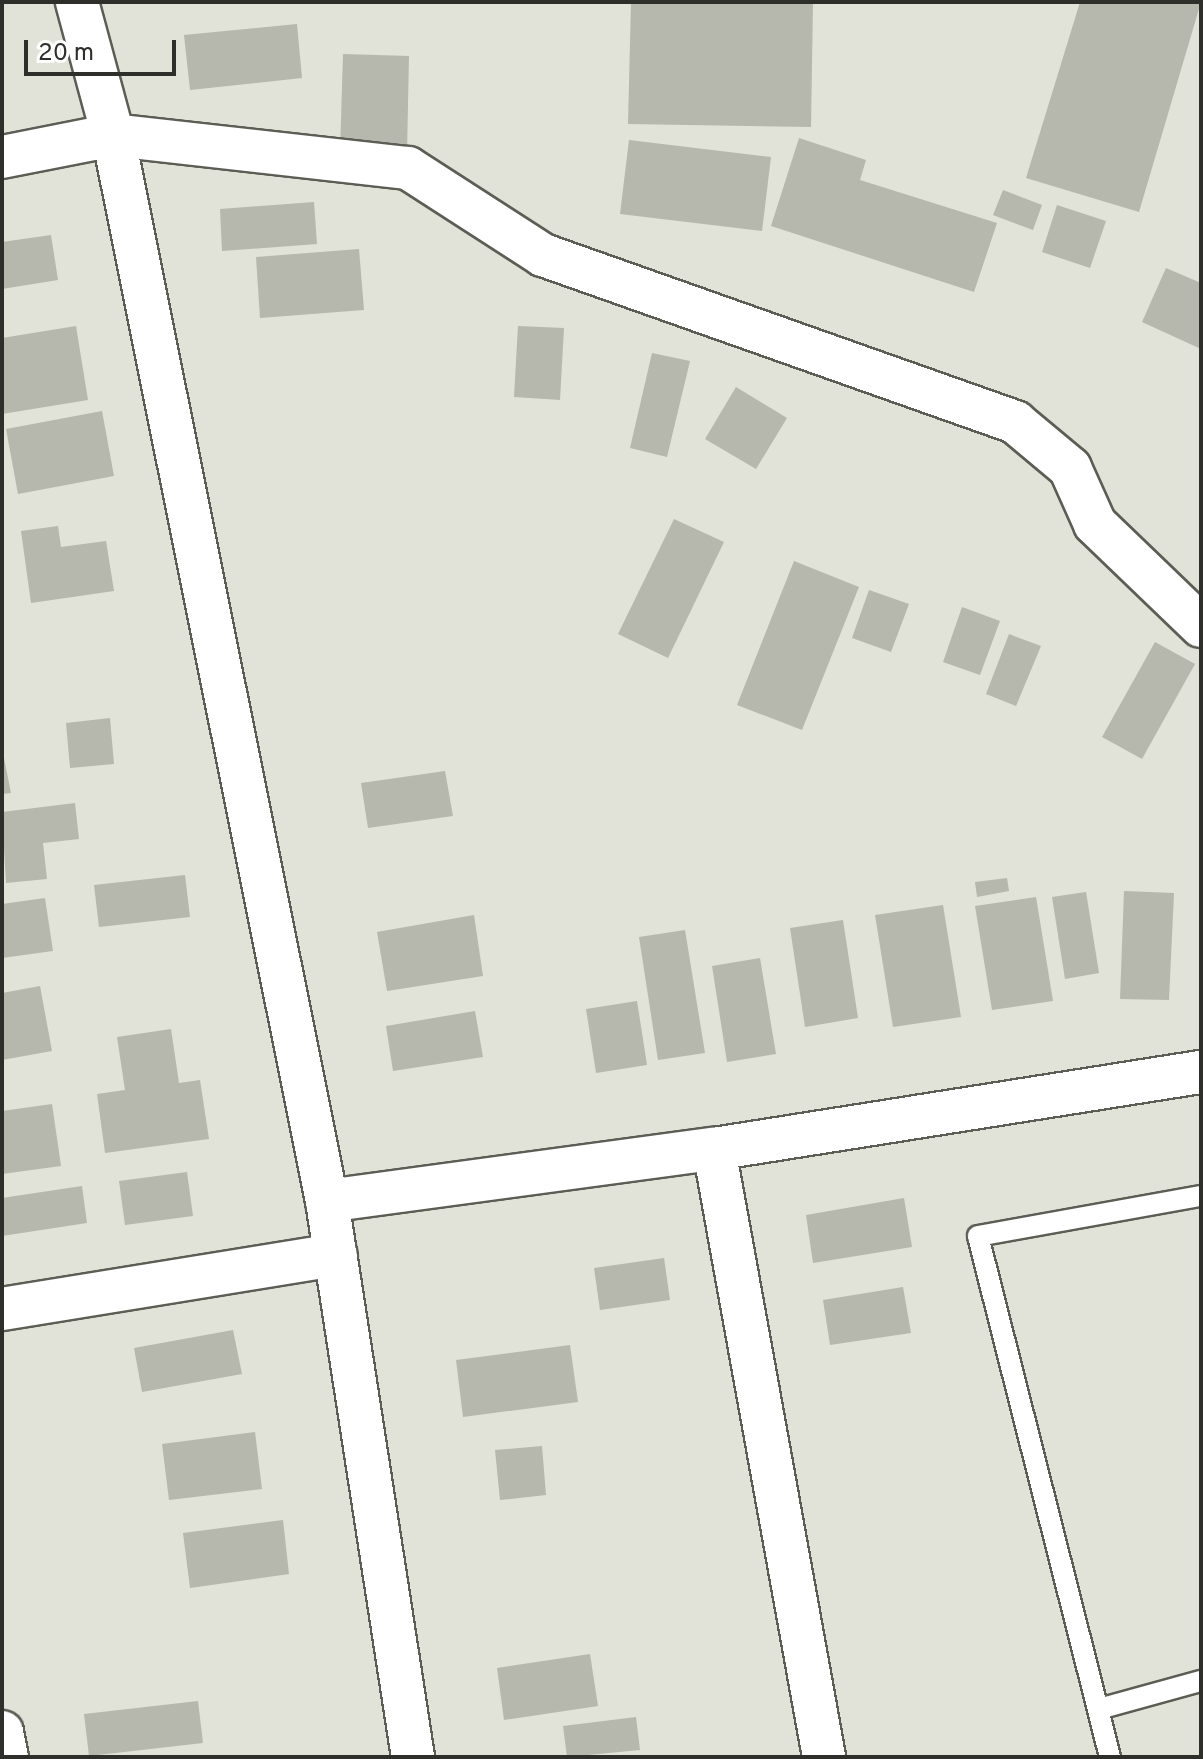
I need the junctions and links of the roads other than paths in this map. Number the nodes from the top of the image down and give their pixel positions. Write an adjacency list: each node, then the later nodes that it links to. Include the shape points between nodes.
1 (77, 2): 2 (street)
2 (113, 135): 3 (street); 4 (street, via 408,168 543,255 1015,422 1070,468 1095,524); 8 (street)
3 (2, 157)
4 (1201, 626)
5 (1201, 1072): 6 (street)
6 (714, 1149): 8 (street); 16 (street)
7 (1201, 1196): 12 (lane, via 978,1236)
8 (327, 1201): 9 (street)
9 (336, 1255): 10 (street); 15 (street)
10 (2, 1309)
11 (1201, 1681): 12 (lane)
12 (1099, 1709): 17 (lane)
13 (2, 1732): 14 (street)
14 (7, 1757)
15 (413, 1757)
16 (824, 1757)
17 (1110, 1757)

